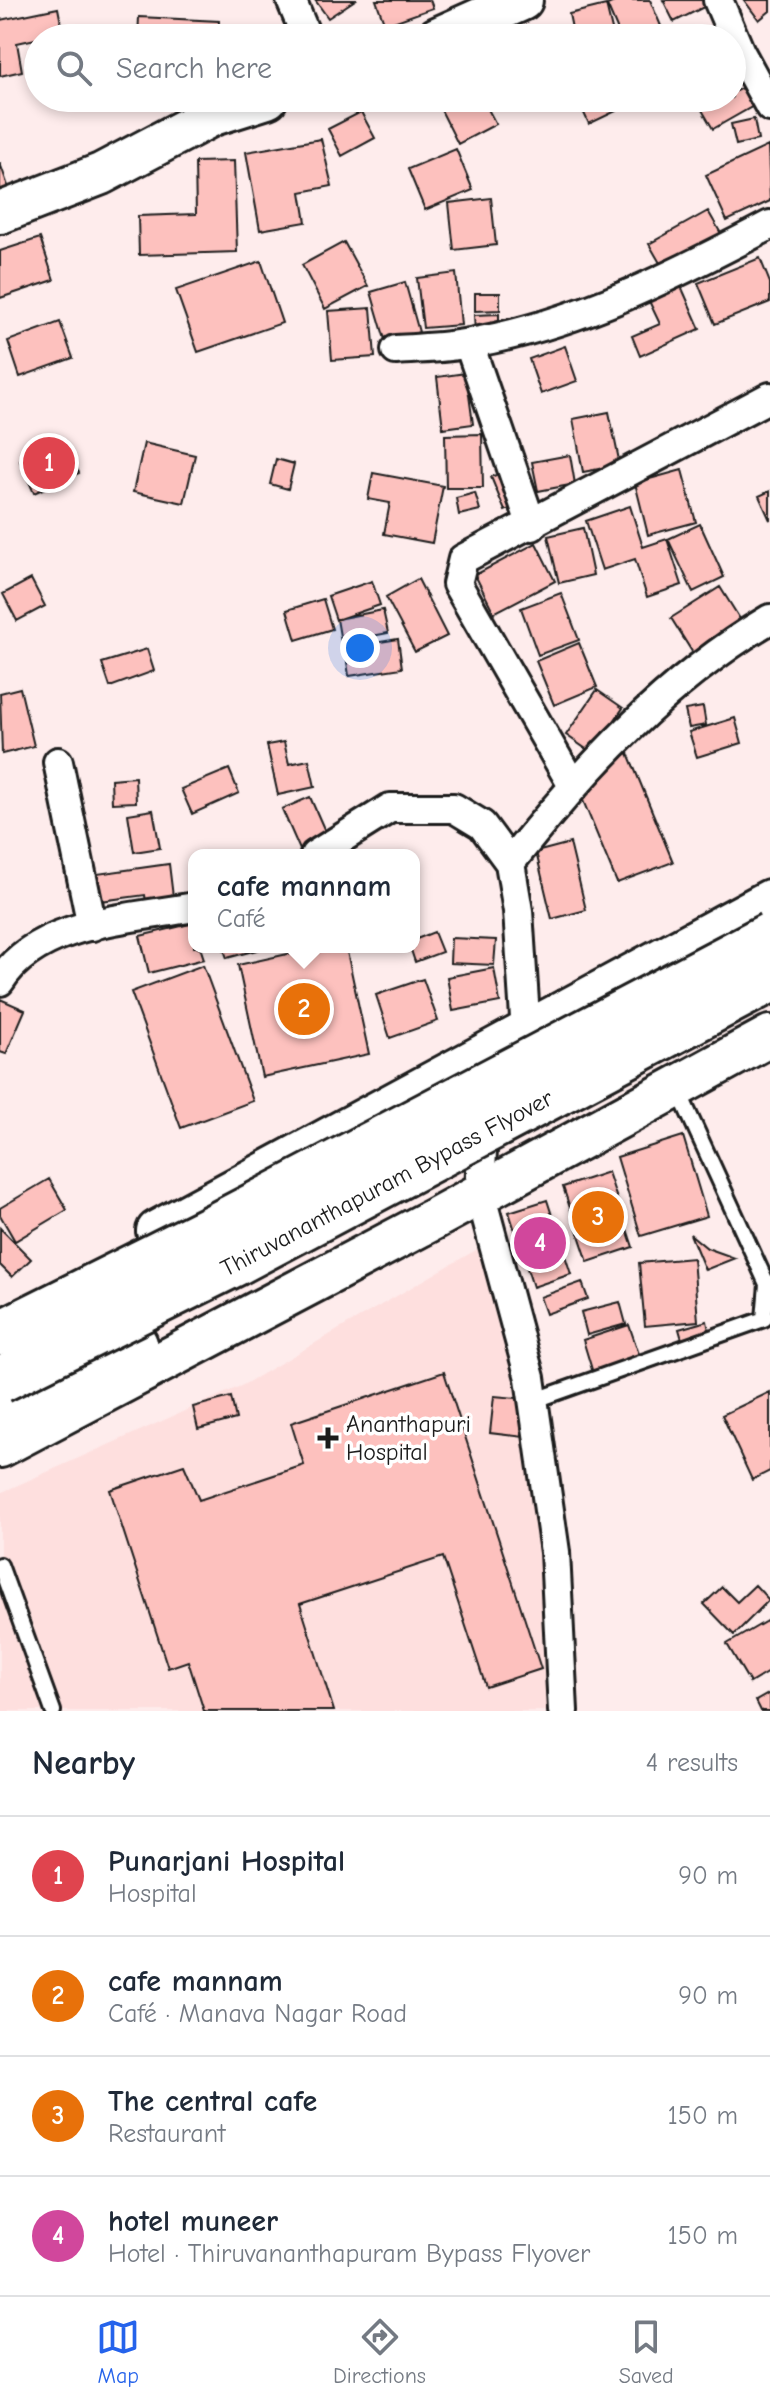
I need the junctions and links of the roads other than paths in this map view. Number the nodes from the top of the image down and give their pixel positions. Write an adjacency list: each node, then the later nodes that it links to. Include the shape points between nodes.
1 (291, 0): 4 (street)
2 (522, 0): 5 (street)
3 (718, 0): 6 (street)
4 (301, 24)
5 (468, 24)
6 (728, 24)
7 (746, 63): 8 (street)
8 (770, 107)
9 (223, 112): 10 (street, via 101,174)
10 (0, 213)
11 (770, 225): 12 (street, via 661,281 548,325)
12 (469, 344): 13 (street); 15 (street)
13 (396, 350)
14 (770, 397): 15 (street)
15 (532, 526): 18 (street, via 470,553 463,559 457,584)
16 (770, 619): 18 (street, via 696,670)
17 (58, 762): 23 (street)
18 (572, 784): 20 (street)
19 (325, 849): 20 (street, via 390,808 454,808 482,825)
20 (510, 863): 27 (street)
21 (770, 900): 27 (street)
22 (188, 908): 23 (street)
23 (92, 926): 26 (street, via 49,940 12,962)
24 (770, 935): 35 (highway, Thiruvananthapuram Bypass Flyover, bridge)
25 (770, 980): 36 (highway, Thiruvananthapuram Bypass Flyover, bridge, via 236,1263)
26 (0, 981)
27 (526, 1033): 30 (street); 31 (street, via 520,1059 540,1109)
28 (770, 1036): 29 (street)
29 (676, 1087): 31 (street); 37 (lane, via 767,1284 764,1319)
30 (413, 1094): 32 (street, via 458,1105 473,1124 482,1150); 34 (street)
31 (581, 1136): 32 (street)
32 (480, 1193): 33 (street); 37 (street)
33 (368, 1253): 38 (street, via 334,1246); 39 (street)
34 (0, 1310)
35 (0, 1333)
36 (0, 1380)
37 (533, 1401): 43 (street, via 555,1552)
38 (0, 1413)
39 (0, 1447)
40 (0, 1565): 41 (lane)
41 (4, 1586): 42 (lane)
42 (53, 1711)
43 (563, 1711)

